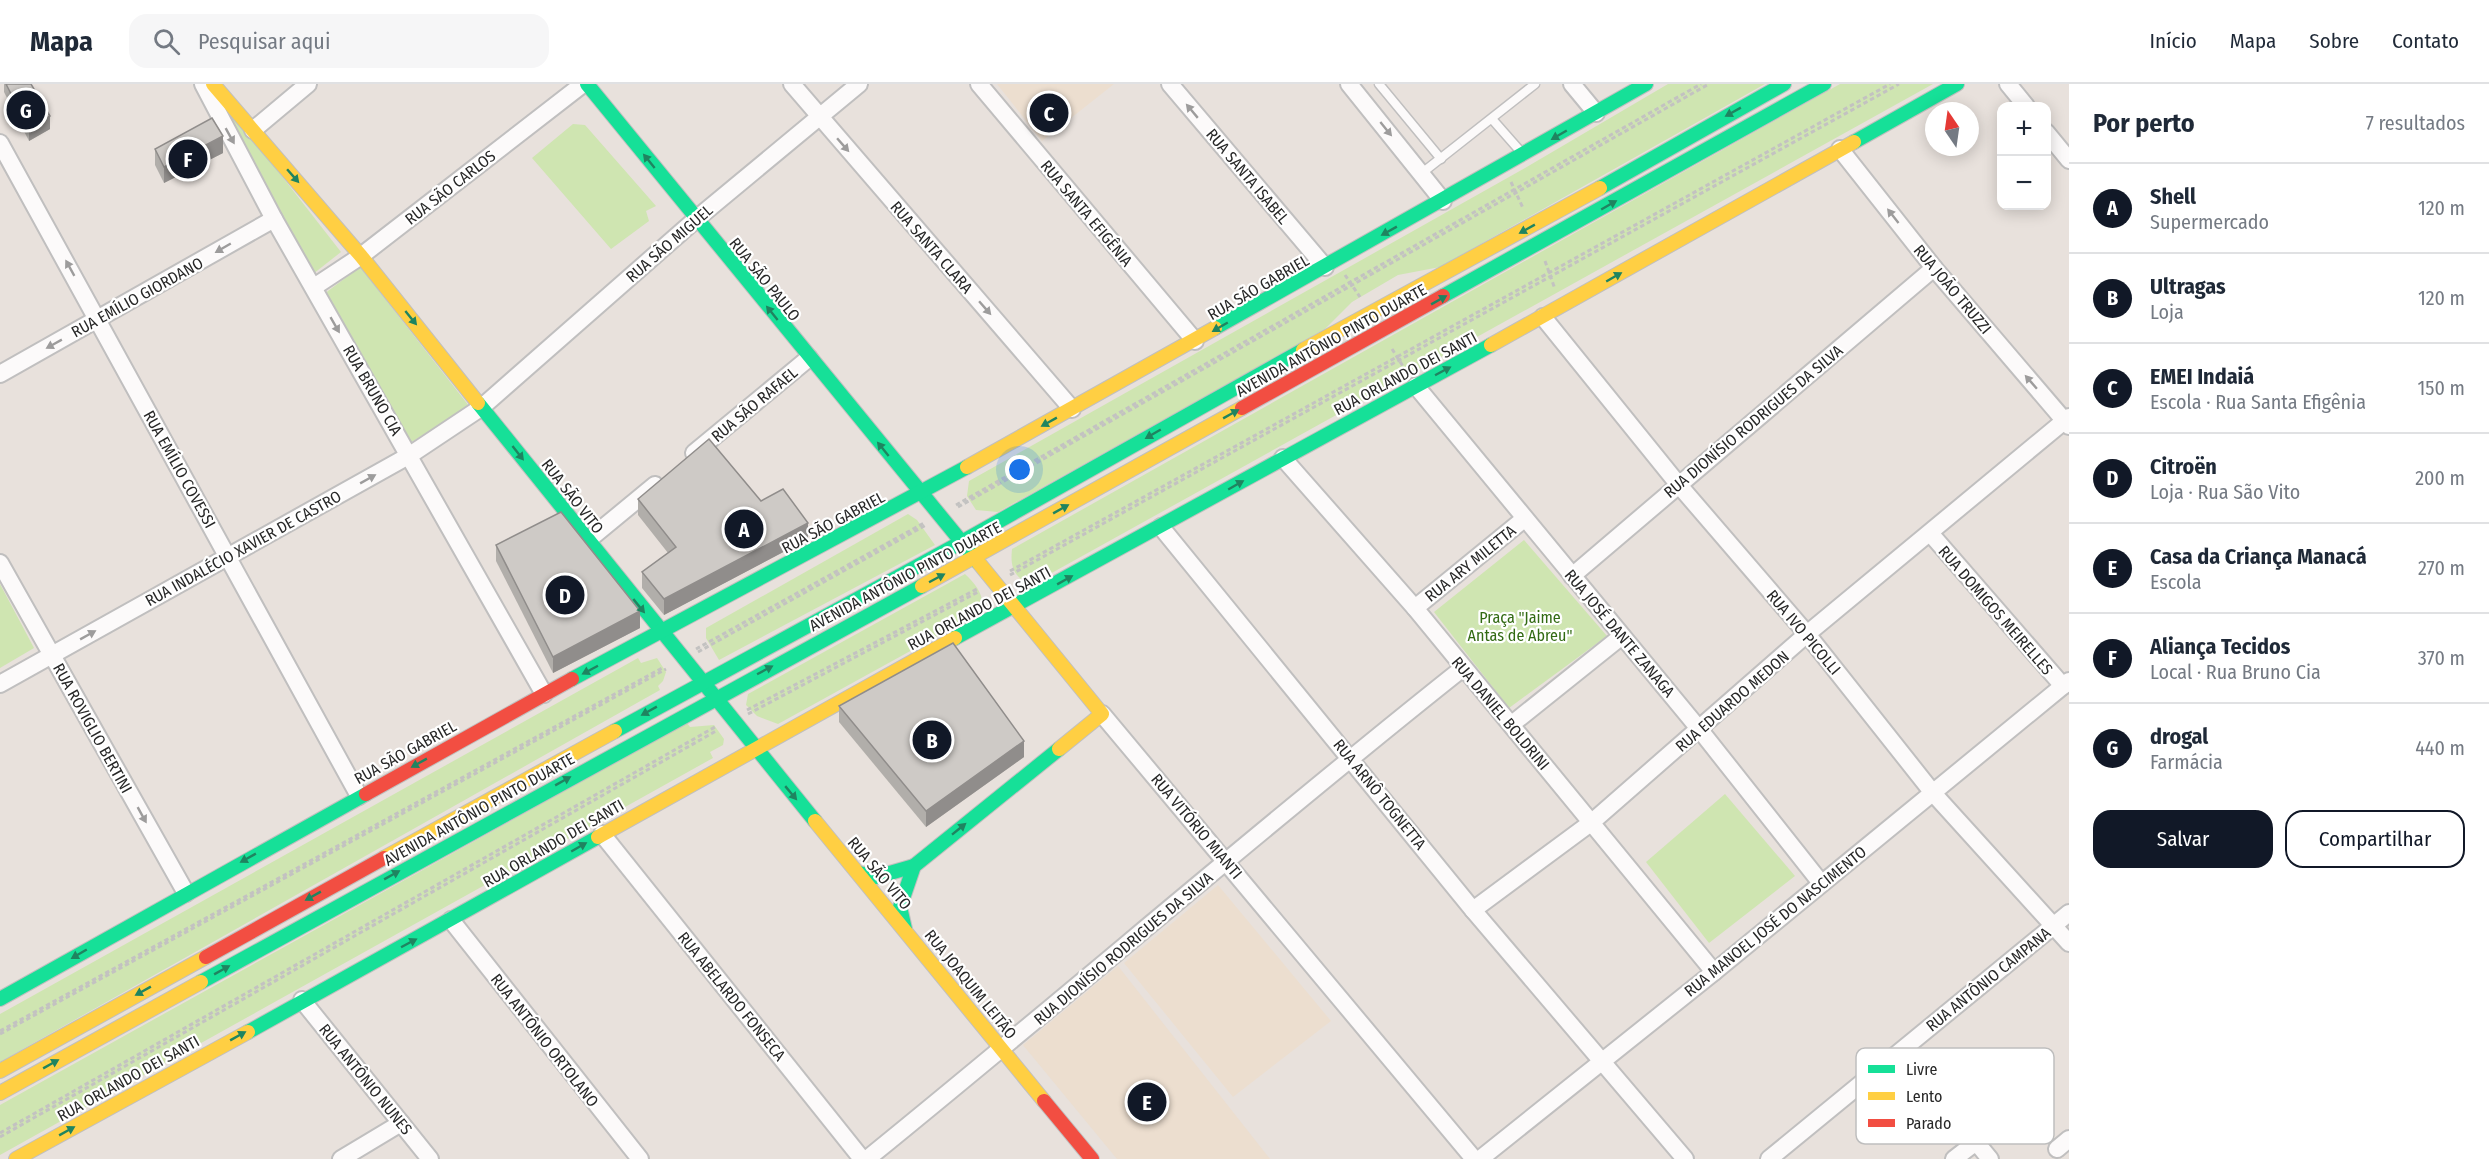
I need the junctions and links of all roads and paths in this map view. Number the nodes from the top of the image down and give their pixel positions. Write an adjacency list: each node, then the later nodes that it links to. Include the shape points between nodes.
1 (203, 84): 35 (street, RUA BRUNO CIA, one-way to 35)
2 (213, 84): 26 (main road, RUA SÃO VITO)
3 (308, 84): 26 (street)
4 (585, 84): 36 (main road, RUA SÃO PAULO, one-way to 4); 37 (street, RUA SÃO CARLOS)
5 (792, 84): 24 (street, RUA SANTA CLARA)
6 (859, 84): 24 (street, RUA SÃO MIGUEL)
7 (980, 84): 43 (street, RUA SANTA EFIGÊNIA)
8 (1170, 84): 38 (street, RUA SANTA ISABEL, one-way to 8)
9 (1349, 84): 33 (street, one-way to 33)
10 (1379, 84): 31 (lane)
11 (1535, 84): 25 (lane)
12 (1572, 84): 23 (street)
13 (1646, 84): 23 (main road, RUA SÃO GABRIEL)
14 (1701, 84): 54 (path)
15 (1709, 84): 54 (path)
16 (1784, 84): 59 (main road, AVENIDA ANTÔNIO PINTO DUARTE, one-way to 59)
17 (1824, 84): 61 (main road, AVENIDA ANTÔNIO PINTO DUARTE, one-way to 17)
18 (1890, 84): 64 (path)
19 (1899, 84): 64 (path)
20 (1957, 84): 29 (main road, RUA ORLANDO DEI SANTI)
21 (2008, 84): 22 (street)
22 (2023, 102)
23 (1596, 113): 30 (main road, RUA SÃO GABRIEL, one-way to 30)
24 (819, 117): 36 (street, RUA SÃO MIGUEL); 48 (street, RUA SANTA CLARA, one-way to 48)
25 (1492, 119): 30 (lane); 31 (lane)
26 (253, 130): 37 (main road, RUA SÃO VITO, one-way to 37)
27 (2051, 138): 32 (street)
28 (0, 143): 42 (street, RUA EMÍLIO COVESSI, one-way to 28)
29 (1840, 149): 39 (street, RUA JOÃO TRUZZI, one-way to 29); 41 (main road, RUA ORLANDO DEI SANTI, one-way to 29)
30 (1523, 155): 34 (main road, RUA SÃO GABRIEL)
31 (1441, 159): 33 (lane)
32 (2069, 160)
33 (1422, 173): 34 (street)
34 (1443, 201): 38 (main road, RUA SÃO GABRIEL, one-way to 38)
35 (274, 219): 40 (street, RUA BRUNO CIA); 42 (street, RUA EMÍLIO GIORDANO, one-way to 42)
36 (695, 220): 44 (main road, RUA SÃO PAULO, one-way to 36); 47 (street, RUA SÃO MIGUEL)
37 (361, 256): 40 (street, RUA SÃO CARLOS); 47 (main road, RUA SÃO VITO, one-way to 47)
38 (1325, 267): 43 (main road, RUA SÃO GABRIEL, one-way to 43)
39 (1935, 268): 49 (street, RUA JOÃO TRUZZI, one-way to 39); 52 (street, RUA DIONÍSIO RODRIGUES DA SILVA)
40 (314, 287): 50 (street, RUA BRUNO CIA, one-way to 50)
41 (1543, 317): 46 (main road, RUA ORLANDO DEI SANTI, one-way to 41); 52 (street, RUA IVO PICOLLI)
42 (98, 319): 45 (street, RUA EMÍLIO GIORDANO, one-way to 45); 60 (street, RUA EMÍLIO COVESSI)
43 (1195, 341): 48 (main road, RUA SÃO GABRIEL)
44 (809, 358): 53 (main road, RUA SÃO PAULO, one-way to 44); 58 (street, RUA SÃO RAFAEL)
45 (0, 374)
46 (1416, 386): 51 (main road, RUA ORLANDO DEI SANTI); 55 (street, RUA JOSÉ DANTE ZANAGA)
47 (482, 407): 50 (street, RUA INDALÉCIO XAVIER DE CASTRO); 58 (main road, RUA SÃO VITO, one-way to 58)
48 (1072, 409): 53 (main road, RUA SÃO GABRIEL, one-way to 53)
49 (2067, 421): 57 (street, RUA EDUARDO MEDON)
50 (410, 455): 60 (street, RUA INDALÉCIO XAVIER DE CASTRO, one-way to 50); 76 (street, RUA BRUNO CIA)
51 (1283, 458): 56 (main road, RUA ORLANDO DEI SANTI, one-way to 51); 66 (street, RUA DANIEL BOLDRINI)
52 (1678, 484): 63 (street, RUA DIONÍSIO RODRIGUES DA SILVA); 68 (street, RUA IVO PICOLLI)
53 (920, 494): 54 (main road, RUA VITÓRIO MIANTI); 67 (main road, RUA SÃO GABRIEL)
54 (939, 517): 59 (main road, RUA VITÓRIO MIANTI); 71 (path)
55 (1524, 519): 63 (street, RUA JOSÉ DANTE ZANAGA); 66 (street, RUA ARY MILETTA)
56 (1161, 527): 65 (main road, RUA ORLANDO DEI SANTI, one-way to 56); 83 (street, RUA ARNÔ TOGNETTA)
57 (1930, 533): 68 (street, RUA EDUARDO MEDON); 75 (street, RUA DOMIGOS MEIRELLES)
58 (588, 541): 67 (main road, RUA SÃO VITO, one-way to 67)
59 (960, 543): 61 (main road, RUA VITÓRIO MIANTI); 73 (main road, AVENIDA ANTÔNIO PINTO DUARTE)
60 (229, 556): 70 (street, RUA INDALÉCIO XAVIER DE CASTRO, one-way to 60); 85 (street, RUA EMÍLIO COVESSI)
61 (973, 558): 64 (main road, RUA VITÓRIO MIANTI); 77 (main road, AVENIDA ANTÔNIO PINTO DUARTE, one-way to 61)
62 (0, 563): 70 (street, RUA ROVIGLIO BERTINI)
63 (1572, 576): 69 (street, RUA JOSÉ DANTE ZANAGA)
64 (993, 582): 65 (main road, RUA VITÓRIO MIANTI); 79 (path)
65 (1014, 608): 78 (main road, RUA VITÓRIO MIANTI); 82 (main road, RUA ORLANDO DEI SANTI)
66 (1415, 608): 72 (street, RUA DANIEL BOLDRINI)
67 (660, 632): 71 (main road, RUA SÃO VITO); 76 (main road, RUA SÃO GABRIEL, one-way to 76)
68 (1807, 634): 81 (street, RUA EDUARDO MEDON); 84 (street, RUA IVO PICOLLI)
69 (1622, 636): 80 (street); 81 (street, RUA JOSÉ DANTE ZANAGA)
70 (52, 655): 74 (street, RUA INDALÉCIO XAVIER DE CASTRO); 92 (street, RUA ROVIGLIO BERTINI, one-way to 92)
71 (682, 659): 73 (main road, RUA SÃO VITO); 102 (path)
72 (1463, 668): 80 (street, RUA DANIEL BOLDRINI); 83 (street, RUA DIONÍSIO RODRIGUES DA SILVA)
73 (701, 682): 77 (main road, RUA SÃO VITO); 106 (main road, AVENIDA ANTÔNIO PINTO DUARTE, one-way to 106)
74 (0, 684)
75 (2066, 684): 84 (street, RUA MANOEL JOSÉ DO NASCIMENTO)
76 (544, 694): 85 (main road, RUA SÃO GABRIEL, one-way to 85)
77 (713, 698): 79 (main road, RUA SÃO VITO); 108 (main road, AVENIDA ANTÔNIO PINTO DUARTE, one-way to 77)
78 (1102, 714): 88 (street, RUA VITÓRIO MIANTI); 89 (main road, one-way to 78)
79 (731, 720): 82 (main road, RUA SÃO VITO); 110 (path)
80 (1512, 724): 86 (street, RUA DANIEL BOLDRINI)
81 (1700, 730): 86 (street, RUA EDUARDO MEDON); 91 (street, RUA JOSÉ DANTE ZANAGA)
82 (754, 748): 87 (main road, RUA ORLANDO DEI SANTI); 90 (main road, RUA SÃO VITO, one-way to 90)
83 (1351, 757): 88 (street, RUA DIONÍSIO RODRIGUES DA SILVA); 93 (street, RUA ARNÔ TOGNETTA)
84 (1933, 793): 91 (street, RUA MANOEL JOSÉ DO NASCIMENTO); 96 (street, RUA IVO PICOLLI)
85 (359, 796): 92 (main road, RUA SÃO GABRIEL, one-way to 92)
86 (1592, 822): 93 (street, RUA EDUARDO MEDON); 99 (street, RUA DANIEL BOLDRINI)
87 (602, 834): 95 (main road, RUA ORLANDO DEI SANTI, one-way to 87); 117 (street, RUA ABELARDO FONSECA)
88 (1227, 861): 104 (street, RUA DIONÍSIO RODRIGUES DA SILVA); 119 (street, RUA VITÓRIO MIANTI)
89 (914, 866): 90 (main road, via 876,876); 97 (main road, RUA JOAQUIM LEITÃO, via 900,907)
90 (859, 873): 97 (main road, RUA SÃO VITO)
91 (1821, 883): 99 (street, RUA MANOEL JOSÉ DO NASCIMENTO)
92 (186, 893): 100 (main road, RUA SÃO GABRIEL, one-way to 100)
93 (1473, 910): 105 (street, RUA ARNÔ TOGNETTA)
94 (2069, 913): 96 (street, RUA ANTÔNIO CAMPANA)
95 (451, 920): 101 (main road, RUA ORLANDO DEI SANTI, one-way to 95); 116 (street, RUA ANTÔNIO ORTOLANO)
96 (2054, 925): 98 (street, RUA IVO PICOLLI); 103 (street, RUA ANTÔNIO CAMPANA)
97 (906, 930): 104 (main road, RUA JOAQUIM LEITÃO)
98 (2069, 943)
99 (1714, 972): 105 (street, RUA MANOEL JOSÉ DO NASCIMENTO)
100 (2, 993)
101 (302, 1000): 109 (street, RUA ANTÔNIO NUNES); 113 (main road, RUA ORLANDO DEI SANTI, one-way to 101)
102 (0, 1032)
103 (1904, 1048)
104 (1003, 1049): 117 (street, RUA DIONÍSIO RODRIGUES DA SILVA); 118 (main road, RUA JOAQUIM LEITÃO)
105 (1602, 1059): 120 (street, RUA MANOEL JOSÉ DO NASCIMENTO); 121 (street, RUA ARNÔ TOGNETTA)
106 (0, 1071)
107 (1856, 1088): 122 (street, RUA ANTÔNIO CAMPANA)
108 (0, 1093)
109 (401, 1123): 114 (street); 115 (street, RUA ANTÔNIO NUNES)
110 (0, 1135)
111 (1973, 1144): 123 (street)
112 (1978, 1144): 124 (street)
113 (16, 1159)
114 (341, 1159)
115 (430, 1159)
116 (640, 1159)
117 (865, 1159)
118 (1092, 1159)
119 (1474, 1159)
120 (1480, 1159)
121 (1685, 1159)
122 (1769, 1159)
123 (1954, 1159)
124 (1990, 1159)

